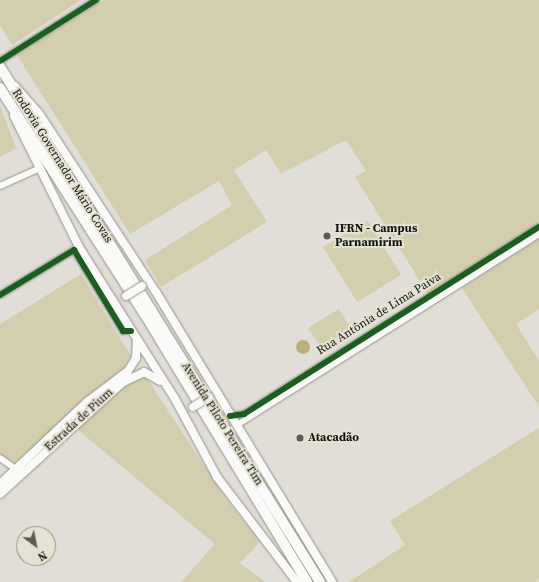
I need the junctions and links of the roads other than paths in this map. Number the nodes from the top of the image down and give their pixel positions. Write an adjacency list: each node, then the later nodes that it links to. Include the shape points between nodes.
1 (96, 0): 2 (street)
2 (0, 61)
3 (0, 67): 4 (highway, Rodovia Governador Mário Covas)
4 (9, 80): 12 (highway, Rodovia Governador Mário Covas); 13 (main road, via 38,112)
5 (0, 88): 6 (highway, Rodovia Governador Mário Covas)
6 (6, 99): 7 (main road); 12 (highway, Rodovia Governador Mário Covas)
7 (38, 169): 8 (street); 11 (main road)
8 (0, 186)
9 (539, 227): 18 (street, Rua Antônia de Lima Paiva)
10 (539, 234): 19 (street, Rua Antônia de Lima Paiva)
11 (76, 249): 14 (street); 15 (main road); 16 (street, via 122,332)
12 (120, 267): 32 (highway, Avenida Piloto Pereira Tim); 33 (highway, Avenida Piloto Pereira Tim)
13 (156, 292): 15 (main road, bridge, via 142,286 120,302); 20 (main road)
14 (0, 295)
15 (120, 314): 16 (main road)
16 (131, 331): 17 (main road)
17 (137, 341): 21 (main road); 28 (main road, Estrada de Pium, via 136,358 128,371 86,402)
18 (337, 354): 19 (street); 22 (street, Rua Antônia de Lima Paiva)
19 (341, 360): 23 (street, Rua Antônia de Lima Paiva)
20 (212, 385): 24 (main road, bridge, via 209,397 193,407); 25 (main road)
21 (166, 386): 24 (main road); 30 (main road, Estrada de Pium, via 146,372 133,375 68,428)
22 (283, 389): 23 (street); 25 (street, Rua Antônia de Lima Paiva, via 239,416)
23 (287, 395): 26 (street, Rua Antônia de Lima Paiva, via 240,423)
24 (178, 405): 31 (main road, via 217,477)
25 (230, 416): 26 (main road)
26 (238, 428): 34 (main road)
27 (0, 458): 28 (street)
28 (16, 469): 29 (main road, Estrada de Pium)
29 (0, 484)
30 (0, 494)
31 (297, 582)
32 (307, 582)
33 (320, 582)
34 (332, 582)

